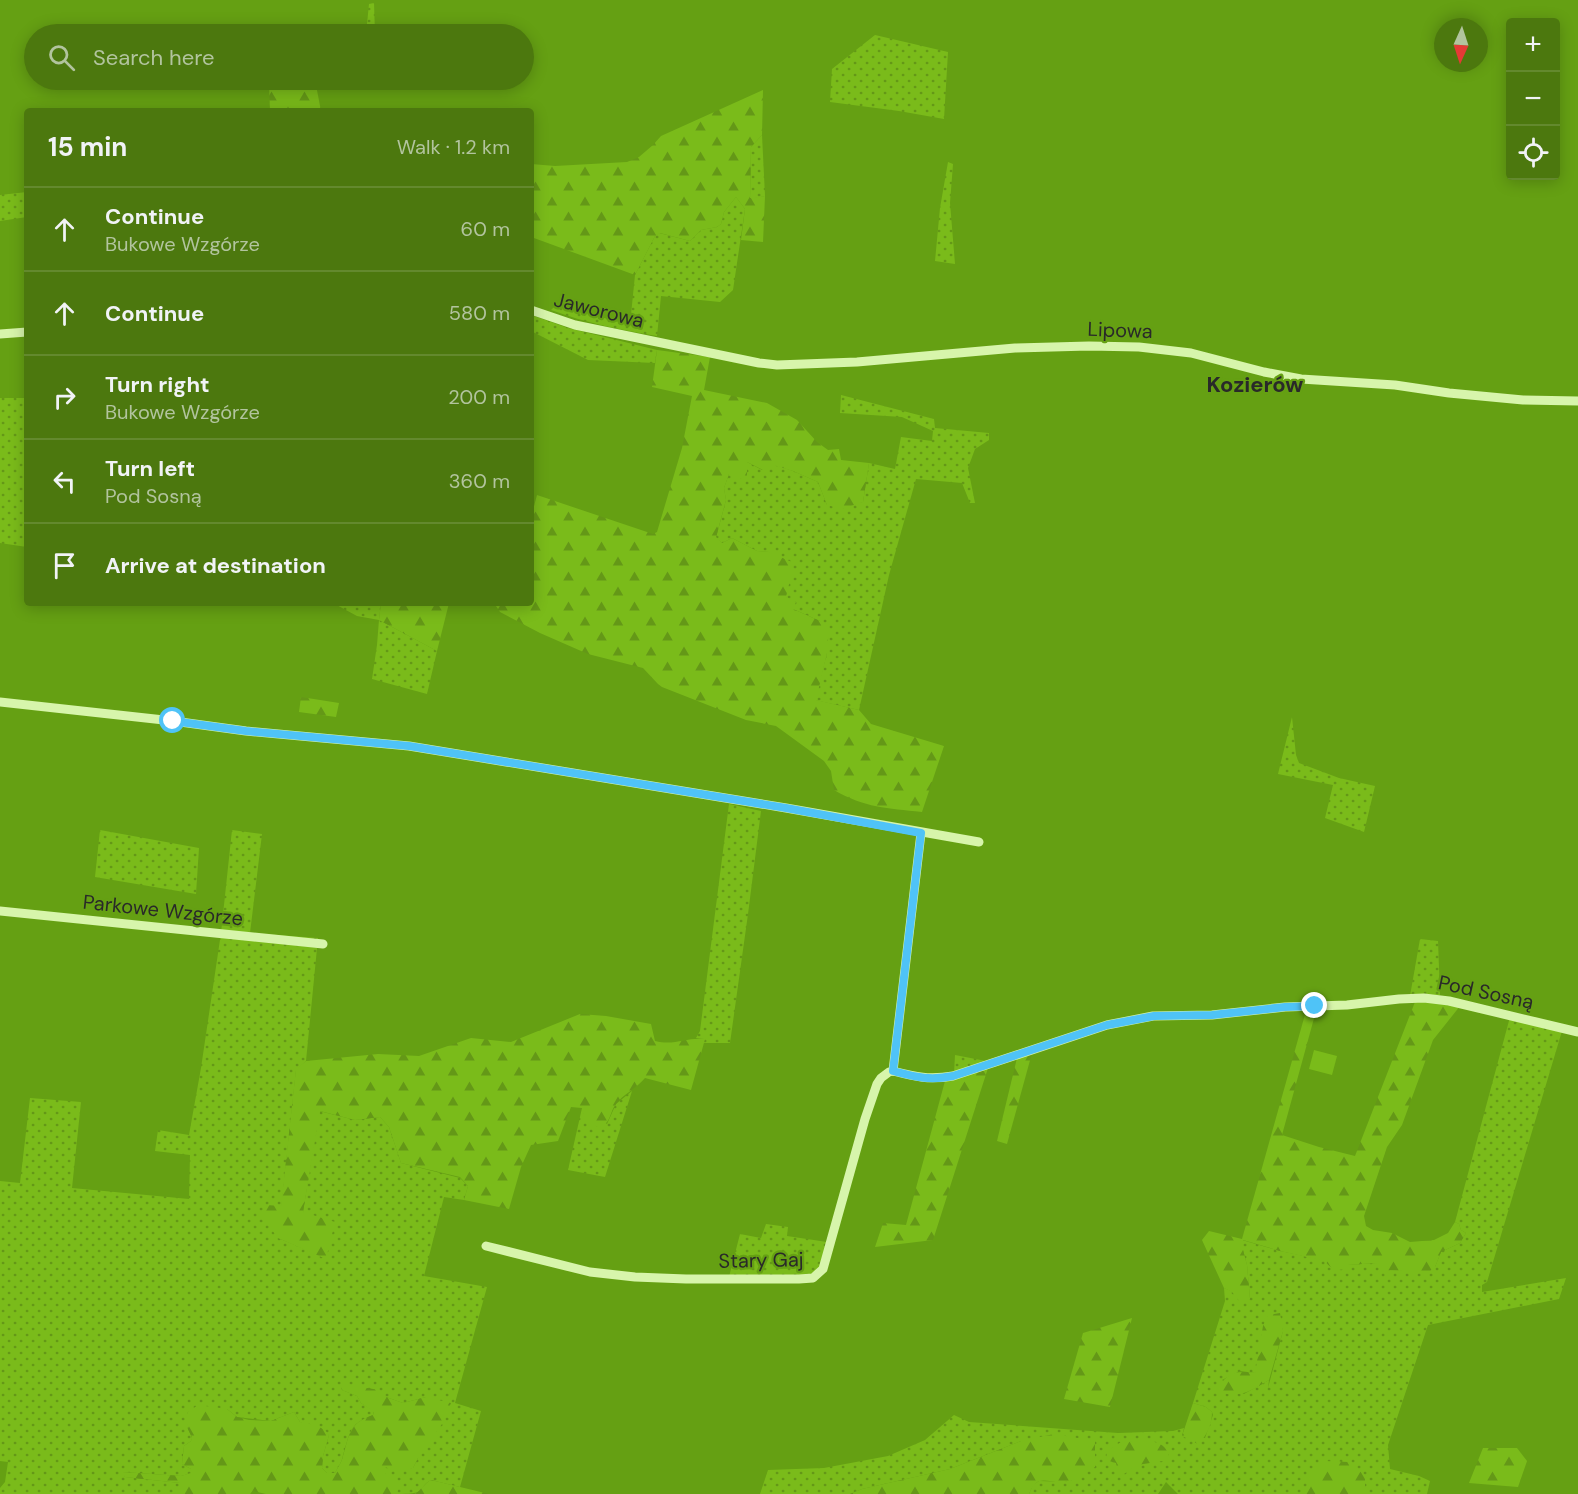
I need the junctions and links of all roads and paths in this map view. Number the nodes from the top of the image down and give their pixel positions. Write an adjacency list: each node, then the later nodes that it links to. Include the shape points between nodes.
1 (534, 311): 4 (street, Jaworowa, via 575,325)
2 (24, 332): 3 (street)
3 (0, 334)
4 (660, 343): 5 (street, Lipowa, via 777,365 1015,348 1139,347 1191,352 1301,379 1523,400)
5 (1578, 401)
6 (0, 702): 7 (street, via 409,746)
7 (921, 833): 8 (street); 12 (street)
8 (979, 842)
9 (0, 911): 10 (street, Parkowe Wzgórze)
10 (323, 944)
11 (1578, 1032): 12 (street, Pod Sosną, via 1449,1001 1399,999 1212,1015 1154,1016 1107,1025 953,1076 935,1079)
12 (893, 1071): 13 (street, Stary Gaj, via 877,1084 823,1269 813,1278 635,1277 590,1272)
13 (486, 1246)

